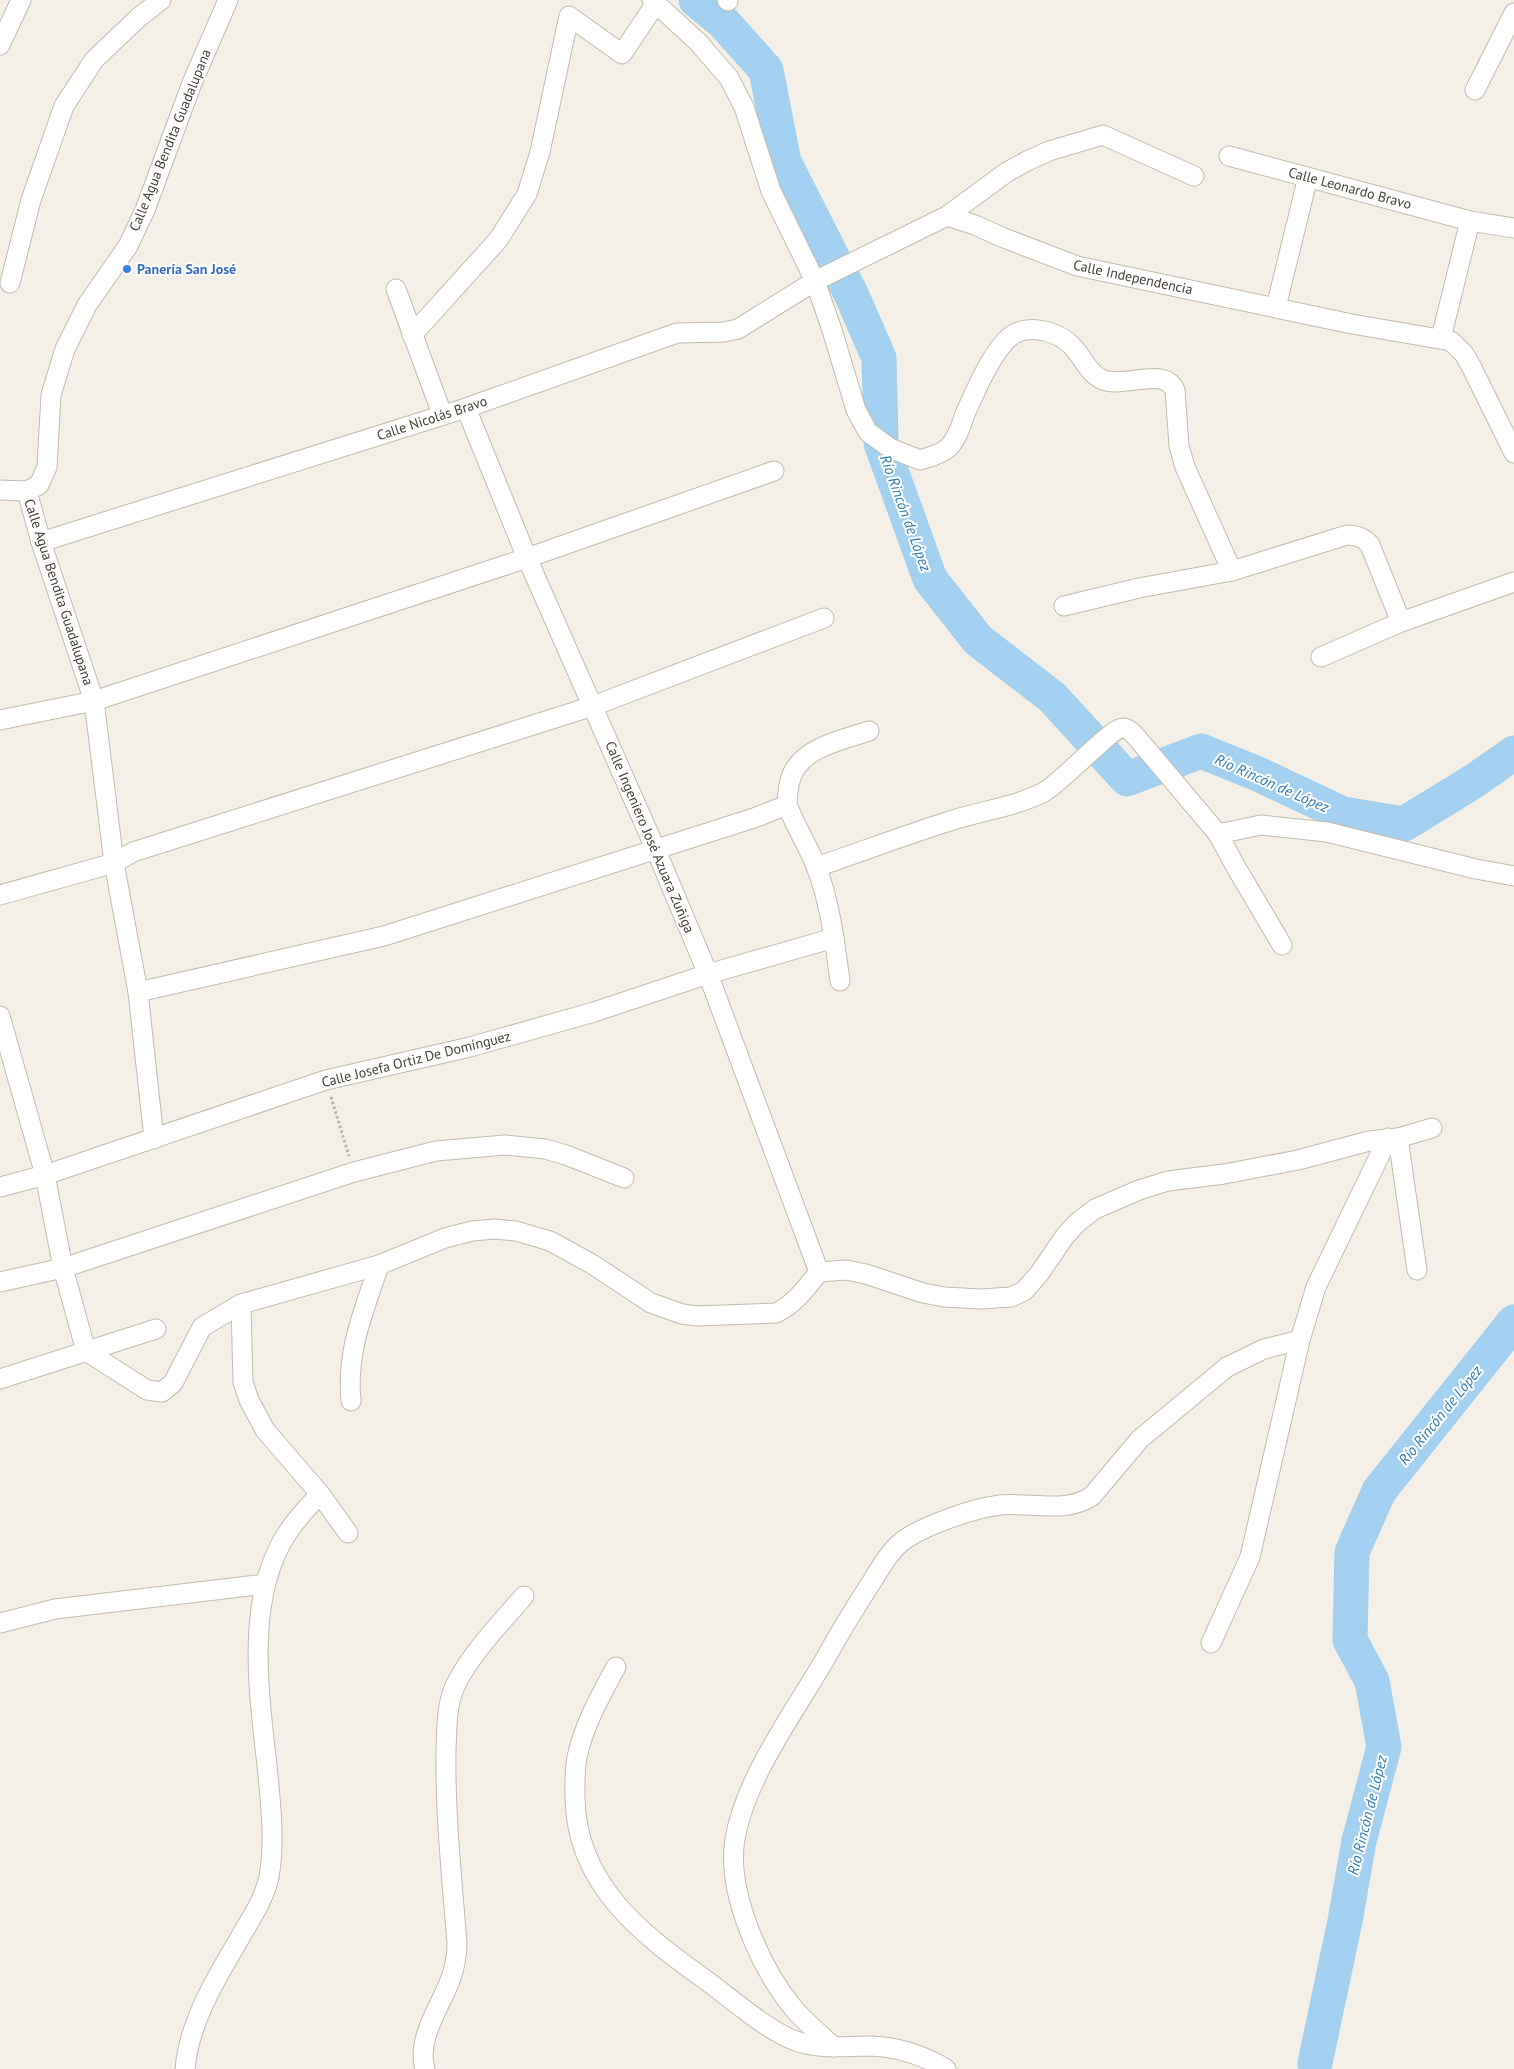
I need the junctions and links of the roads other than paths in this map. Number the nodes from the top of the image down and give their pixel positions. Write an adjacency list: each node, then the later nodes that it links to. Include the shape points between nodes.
1 (21, 0): 6 (street)
2 (161, 0): 15 (street, via 94,60 64,106 31,200)
3 (228, 0): 25 (street, Calle Agua Bendita Guadalupana, via 128,246 87,305 65,349 51,395 47,467 39,486)
4 (654, 1): 14 (street, via 698,42 729,78 744,107 771,191); 18 (street, via 622,54 569,16 540,152 527,194 498,240)
5 (1514, 13): 7 (street)
6 (0, 45)
7 (1475, 90)
8 (1229, 156): 10 (street, Calle Leonardo Bravo)
9 (1194, 176): 11 (street, via 1098,135 1026,161)
10 (1308, 177): 12 (street, Calle Leonardo Bravo); 17 (street)
11 (947, 216): 14 (street); 17 (street, Calle Independencia, via 1077,266)
12 (1470, 221): 13 (street, Calle Leonardo Bravo); 19 (street)
13 (1514, 228)
14 (815, 281): 20 (street, Calle Nicolás Bravo, via 738,329 677,333); 28 (street, via 856,410 868,432 890,448 920,460 948,448 1004,343 1027,329 1040,330 1065,340 1102,380 1159,378 1168,381 1175,390 1179,446 1185,467)
15 (10, 284)
16 (396, 289): 18 (street)
17 (1276, 307): 19 (street, Calle Independencia)
18 (412, 335): 21 (street)
19 (1441, 338): 22 (street, via 1451,341 1464,354)
20 (466, 408): 21 (street, Calle Nicolás Bravo); 27 (street, Calle Ingeniero José Azuara Zuñiga)
21 (442, 414): 26 (street, Calle Nicolás Bravo)
22 (1514, 453)
23 (774, 472): 27 (street)
24 (0, 490): 25 (street)
25 (27, 491): 26 (street, Calle Agua Bendita Guadalupana)
26 (41, 542): 34 (street, Calle Agua Bendita Guadalupana)
27 (527, 558): 34 (street); 35 (street, Calle Ingeniero José Azuara Zuñiga)
28 (1232, 571): 30 (street); 32 (street, via 1347,535 1361,537 1370,545)
29 (1514, 582): 32 (street)
30 (1064, 606)
31 (824, 618): 35 (street)
32 (1401, 622): 33 (street)
33 (1321, 656)
34 (94, 701): 36 (street); 41 (street, Calle Agua Bendita Guadalupana)
35 (593, 706): 40 (street, Calle Ingeniero José Azuara Zuñiga); 41 (street, via 133,852)
36 (0, 720)
37 (869, 731): 38 (street, via 806,756 793,772)
38 (787, 805): 40 (street); 42 (street)
39 (1218, 834): 42 (street, via 1138,739 1126,728 1121,728 1105,738 1071,772 1043,793 950,820); 43 (street, via 1261,825 1327,832); 46 (street)
40 (656, 850): 47 (street, Calle Ingeniero José Azuara Zuñiga); 49 (street, via 384,936)
41 (114, 863): 44 (street); 49 (street, Calle Agua Bendita Guadalupana)
42 (816, 867): 45 (street)
43 (1514, 876)
44 (0, 895)
45 (834, 938): 47 (street, Calle Josefa Ortiz De Domínguez); 48 (street)
46 (1282, 946)
47 (708, 974): 53 (street, Calle Josefa Ortiz De Domínguez, via 594,1012 470,1047 326,1080); 60 (street, Calle Ingeniero José Azuara Zuñiga)
48 (840, 981)
49 (138, 992): 53 (street, Calle Agua Bendita Guadalupana)
50 (0, 1016): 54 (street)
51 (1432, 1128): 52 (street)
52 (1393, 1138): 59 (street); 60 (street, via 1298,1160 1168,1181 1132,1193 1095,1209 1078,1222 1024,1291 1011,1297 944,1297 846,1270); 64 (street, via 1316,1287)
53 (154, 1139): 54 (street, Calle Josefa Ortiz De Domínguez)
54 (45, 1175): 56 (street, Calle Josefa Ortiz De Domínguez); 58 (street)
55 (624, 1178): 58 (street, via 545,1149 505,1145 436,1151 354,1172)
56 (0, 1187)
57 (379, 1264): 60 (street, via 472,1231 495,1229 516,1232 550,1241 668,1310 697,1316 776,1313 796,1300); 62 (street); 67 (street, via 351,1356)
58 (63, 1268): 61 (street); 65 (street)
59 (1418, 1270)
60 (818, 1272)
61 (0, 1282)
62 (241, 1304): 65 (street, via 202,1327 173,1384 162,1392 147,1390); 68 (street, via 243,1382 249,1400 265,1430)
63 (156, 1329): 65 (street)
64 (1300, 1340): 73 (street, via 1250,1557); 75 (street, via 1264,1349 1227,1367 1140,1439 1092,1496 1078,1504 1017,1504 978,1510 908,1538 882,1565 768,1755 740,1820 734,1850 737,1892 752,1939 766,1969 794,2009)
65 (86, 1351): 66 (street)
66 (0, 1379)
67 (351, 1401)
68 (320, 1494): 69 (street); 70 (street, via 288,1532)
69 (348, 1532)
70 (265, 1584): 72 (street, via 64,1608); 76 (street, via 258,1638 271,1809 269,1875 258,1906 203,2005)
71 (524, 1596): 77 (street, via 464,1670 450,1702 446,1787 456,1958 425,2039)
72 (0, 1623)
73 (1211, 1644)
74 (616, 1667): 75 (street, via 584,1734 574,1782 582,1847 594,1871 610,1897 656,1944 772,2028 795,2041)
75 (834, 2047): 78 (street, via 895,2048 918,2054)
76 (184, 2069)
77 (425, 2069)
78 (946, 2069)

